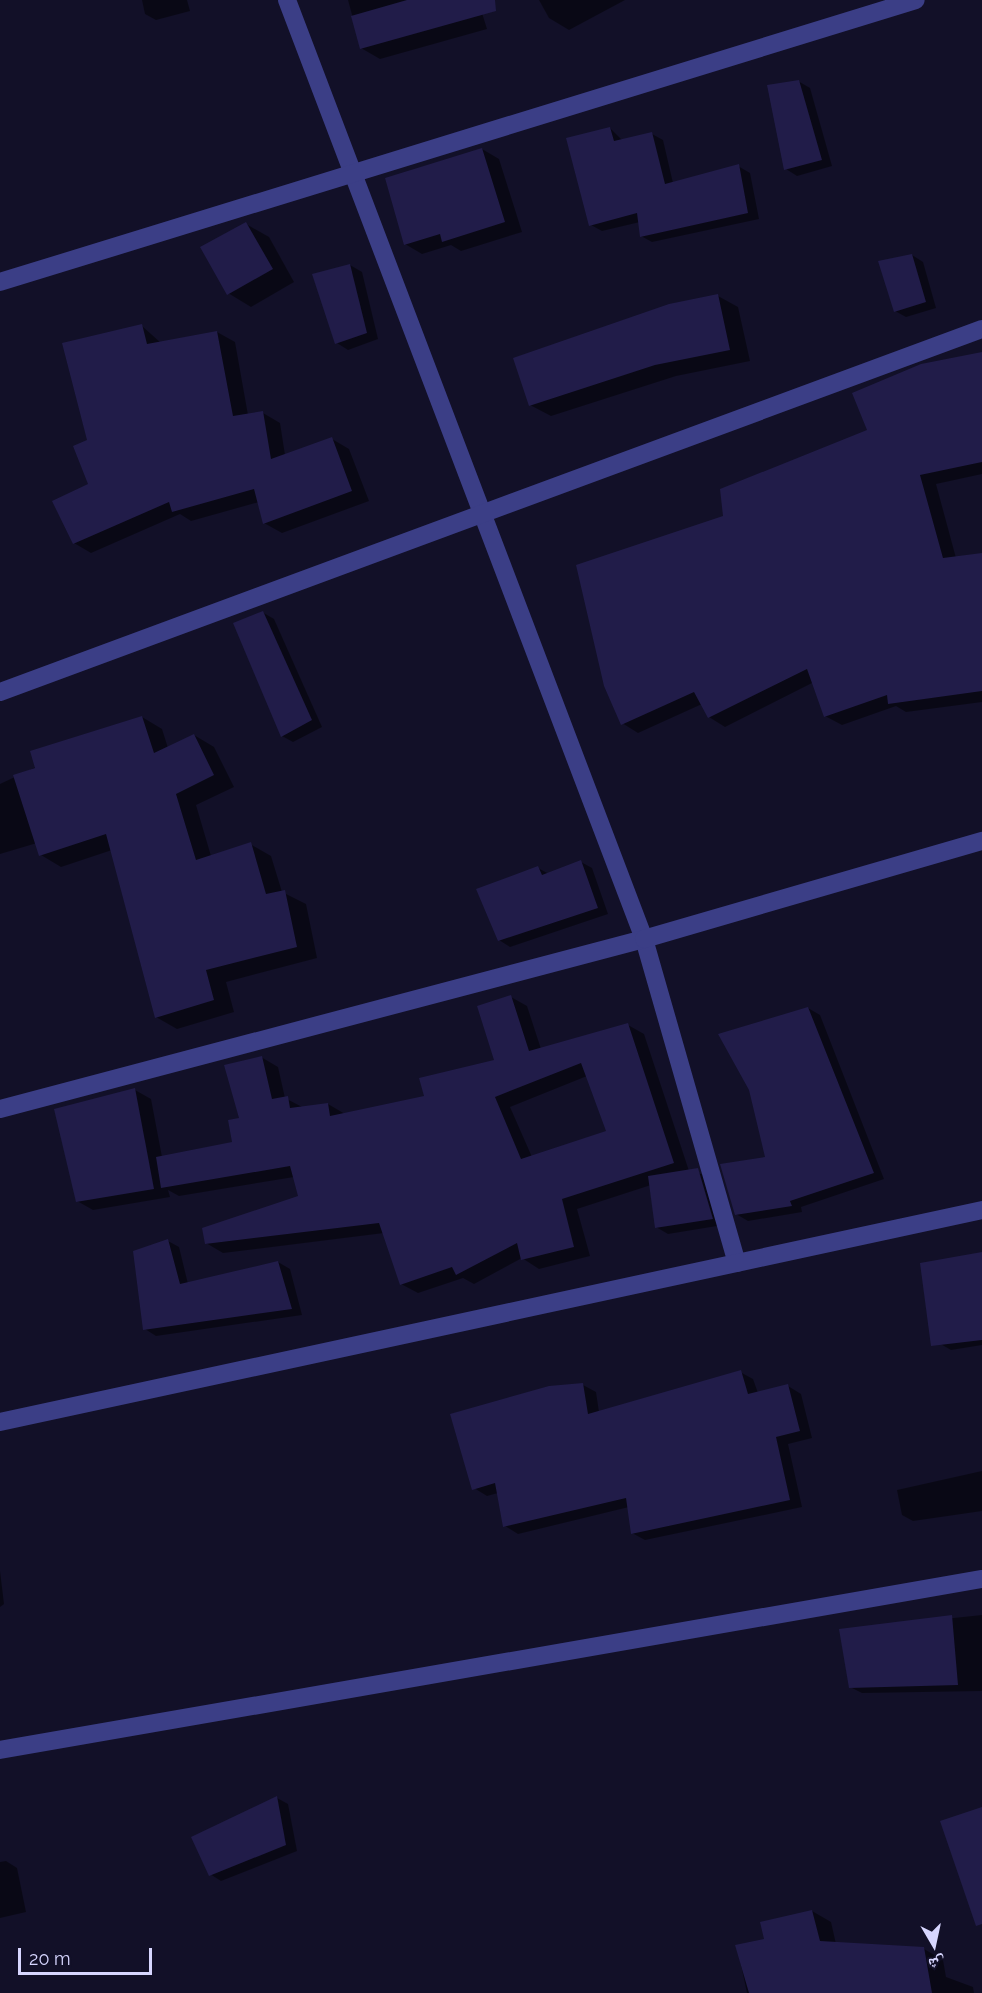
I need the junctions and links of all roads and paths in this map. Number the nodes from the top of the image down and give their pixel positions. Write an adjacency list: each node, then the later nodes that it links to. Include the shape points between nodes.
1 (287, 0): 3 (street)
2 (916, 0): 3 (street)
3 (351, 173): 4 (street); 6 (street)
4 (0, 282)
5 (982, 329): 6 (street)
6 (478, 513): 7 (street); 9 (street)
7 (0, 692)
8 (982, 841): 9 (street)
9 (644, 939): 10 (street); 12 (street)
10 (0, 1109)
11 (982, 1210): 12 (street)
12 (737, 1263): 13 (street)
13 (0, 1422)
14 (982, 1579): 15 (street)
15 (0, 1750)

